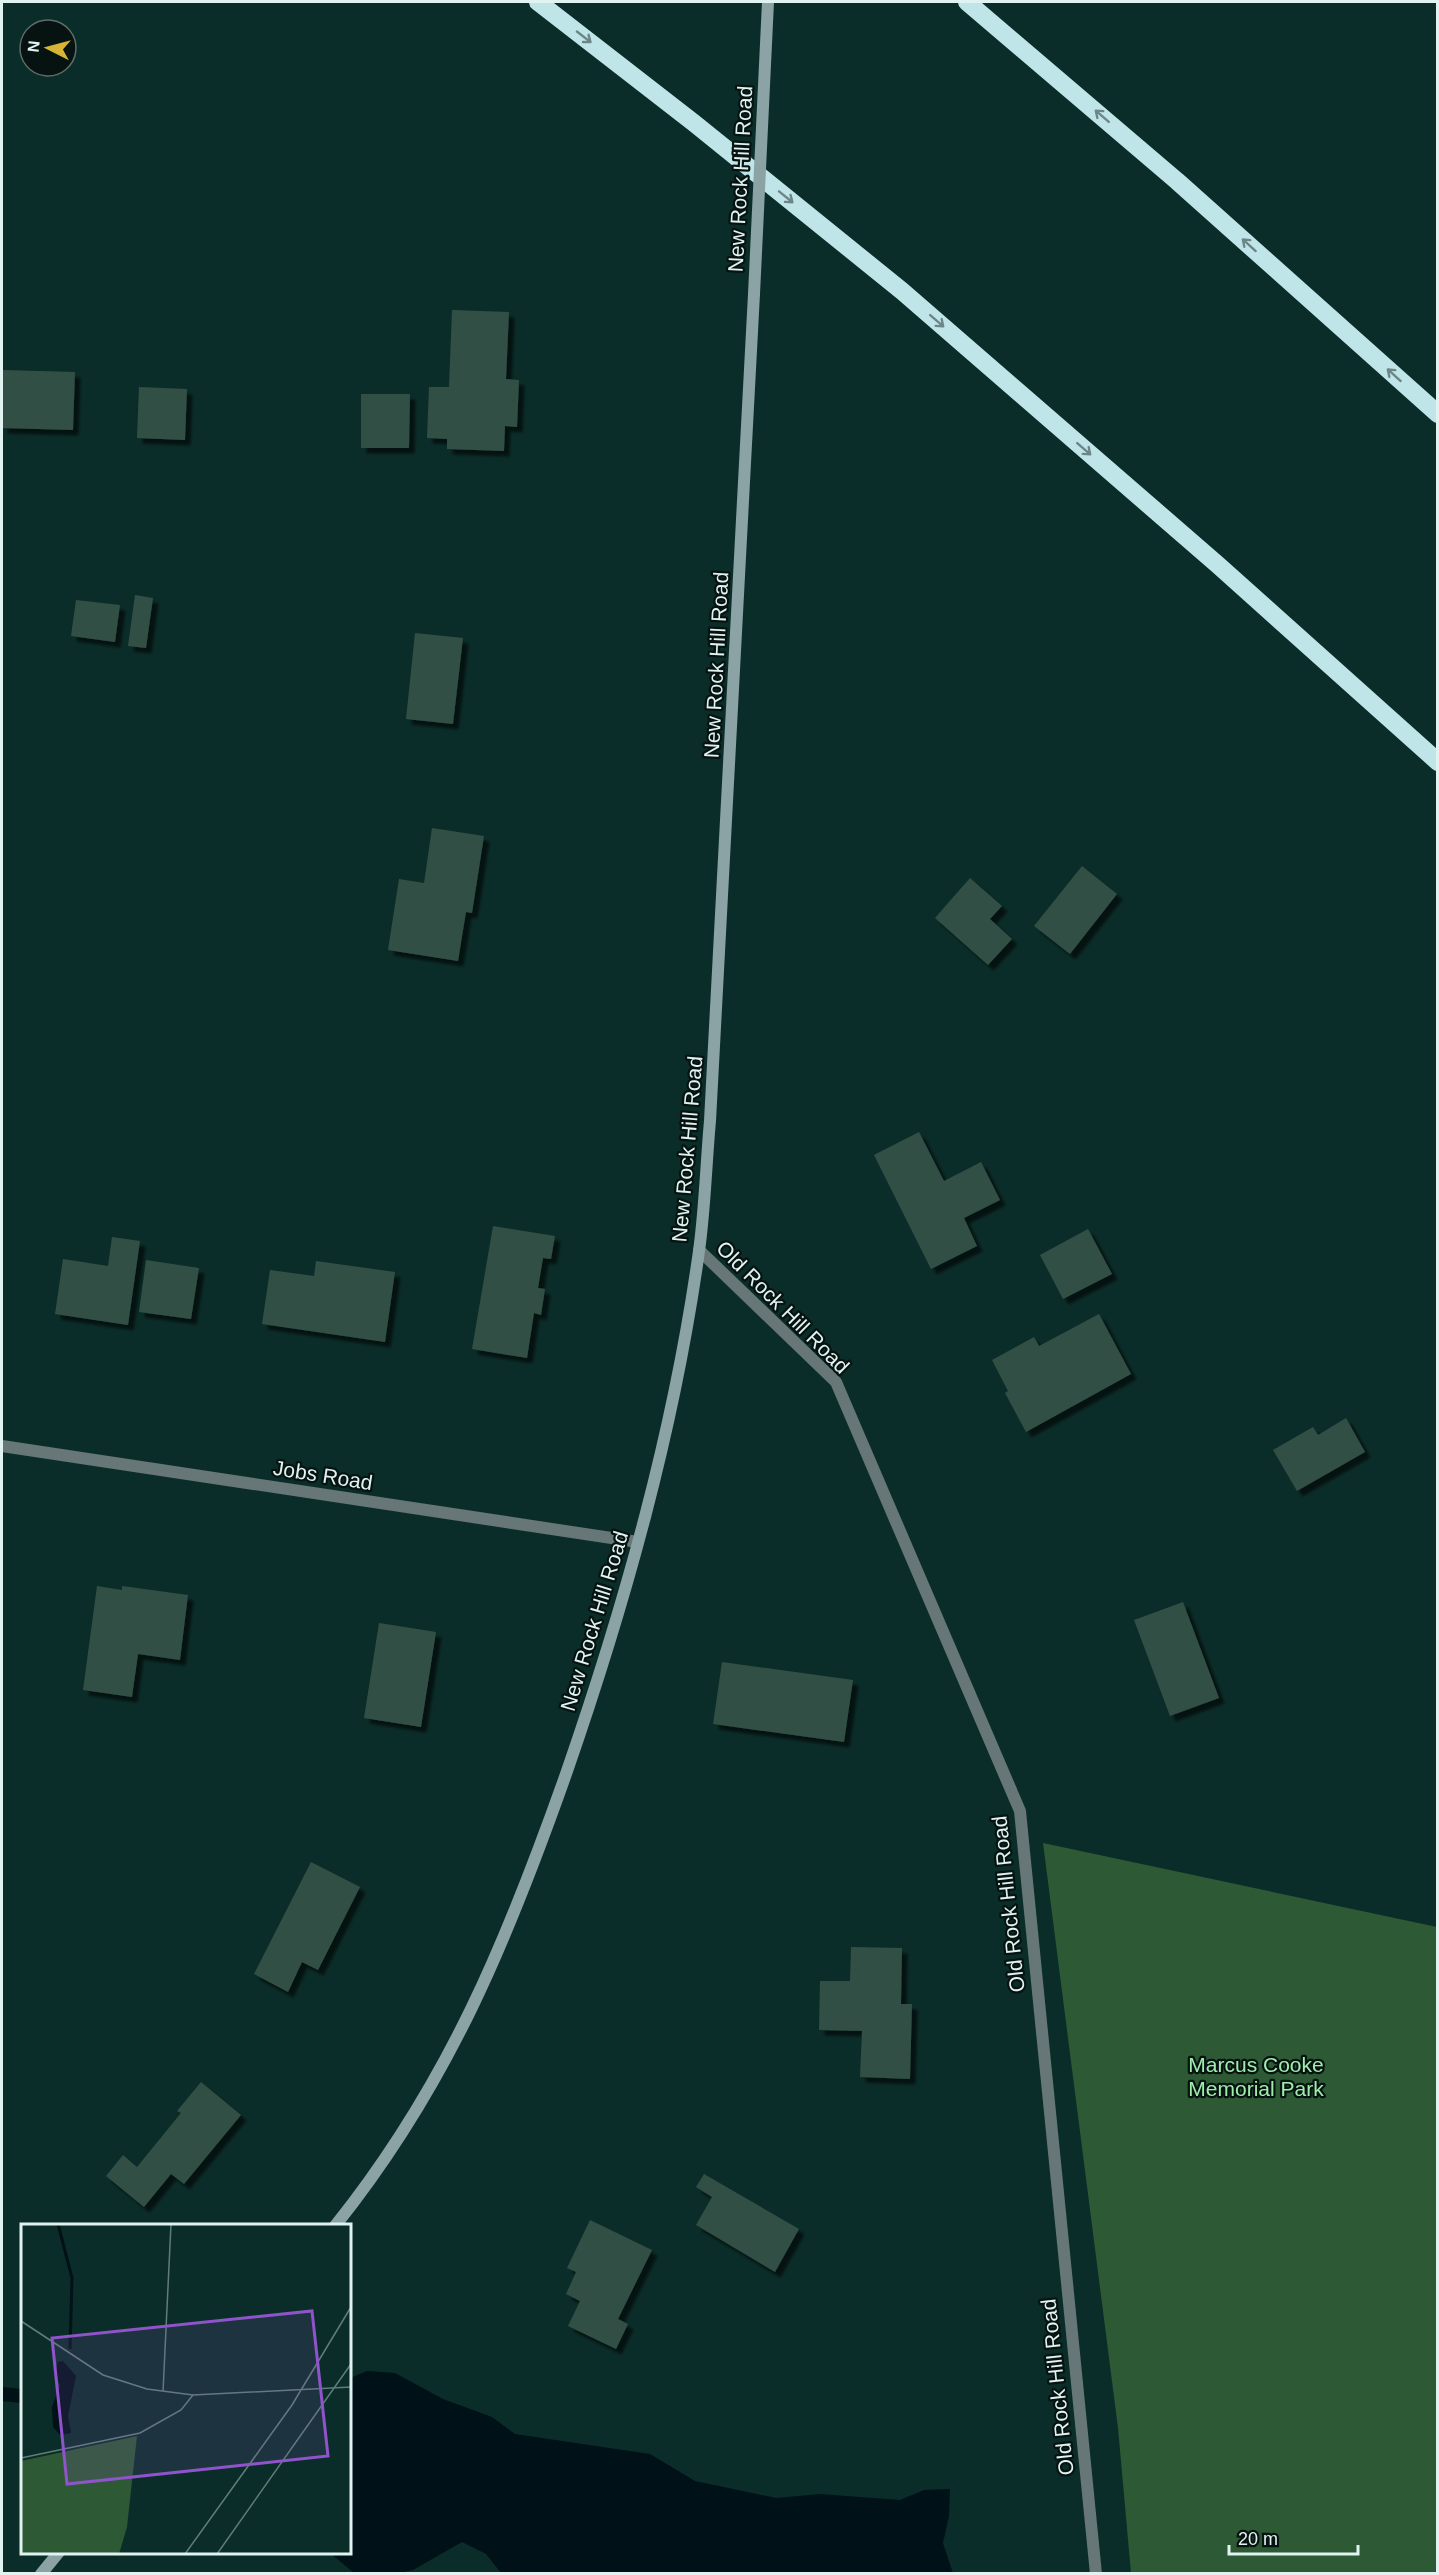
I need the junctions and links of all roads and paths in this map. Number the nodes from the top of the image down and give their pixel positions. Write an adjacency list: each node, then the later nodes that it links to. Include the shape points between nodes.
1 (538, 2): 5 (highway, one-way to 5, via 902,291 1209,557)
2 (768, 2): 6 (main road, New Rock Hill Road, bridge, via 719,977)
3 (967, 2): 4 (highway, one-way to 3, via 1177,181)
4 (1437, 414)
5 (1437, 762)
6 (699, 1250): 8 (main road, New Rock Hill Road, via 667,1427); 12 (street, Old Rock Hill Road, via 836,1382 1020,1811)
7 (2, 1446): 8 (street, Jobs Road)
8 (638, 1542): 9 (main road, New Rock Hill Road, via 595,1691 512,1923 458,2039 414,2116)
9 (336, 2224)
10 (58, 2554): 11 (main road)
11 (41, 2574)
12 (1096, 2574)

